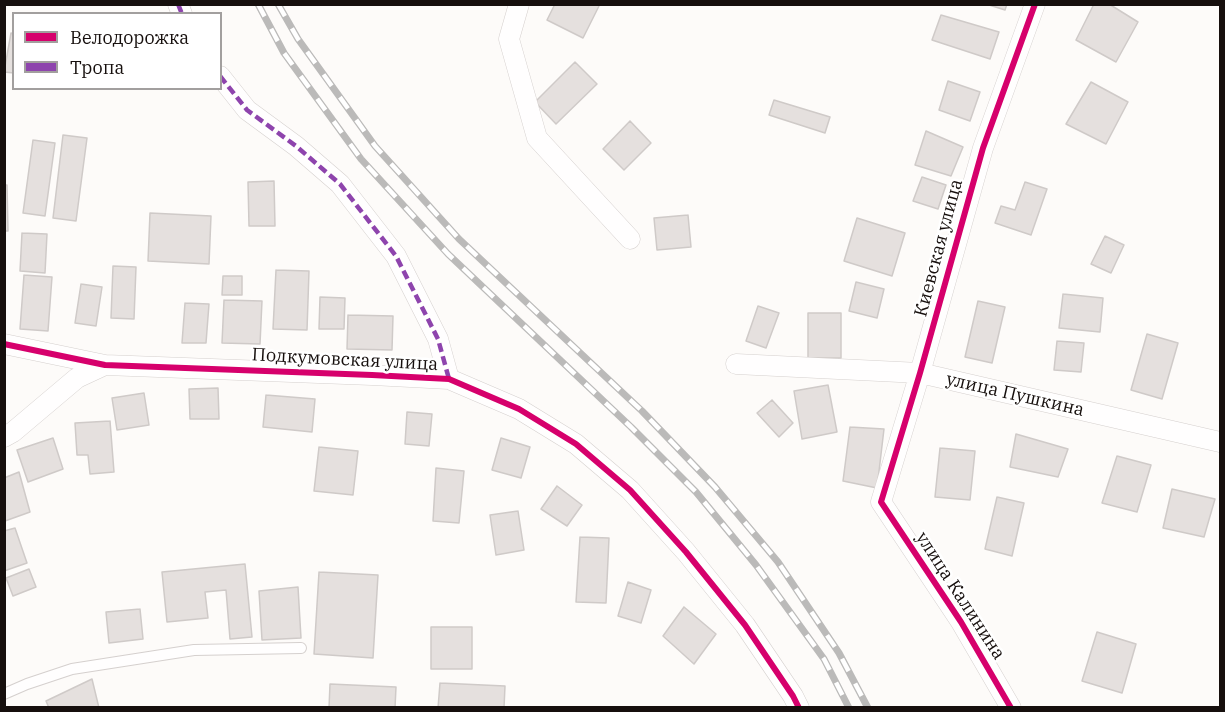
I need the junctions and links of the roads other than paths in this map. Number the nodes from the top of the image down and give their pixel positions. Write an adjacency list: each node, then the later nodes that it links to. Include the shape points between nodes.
1 (519, 4): 4 (street, via 509,39 537,138)
2 (1035, 4): 8 (street, Киевская улица, via 983,148)
3 (222, 78): 9 (street, via 248,110 340,184 396,256 438,339)
4 (630, 239)
5 (4, 344): 7 (street, Подкумовская улица)
6 (736, 364): 8 (street, улица Пушкина)
7 (105, 365): 9 (street, Подкумовская улица); 10 (street, Подкумовская улица, via 77,378)
8 (920, 373): 11 (street, улица Пушкина); 12 (street, Киевская улица)
9 (449, 379): 15 (street, Подкумовская улица, via 519,409 576,444 630,490 745,625)
10 (4, 437)
11 (1221, 442)
12 (881, 502): 16 (street, улица Калинина, via 961,622)
13 (302, 648): 14 (lane, via 194,650 72,669)
14 (4, 694)
15 (799, 708)
16 (1011, 708)

